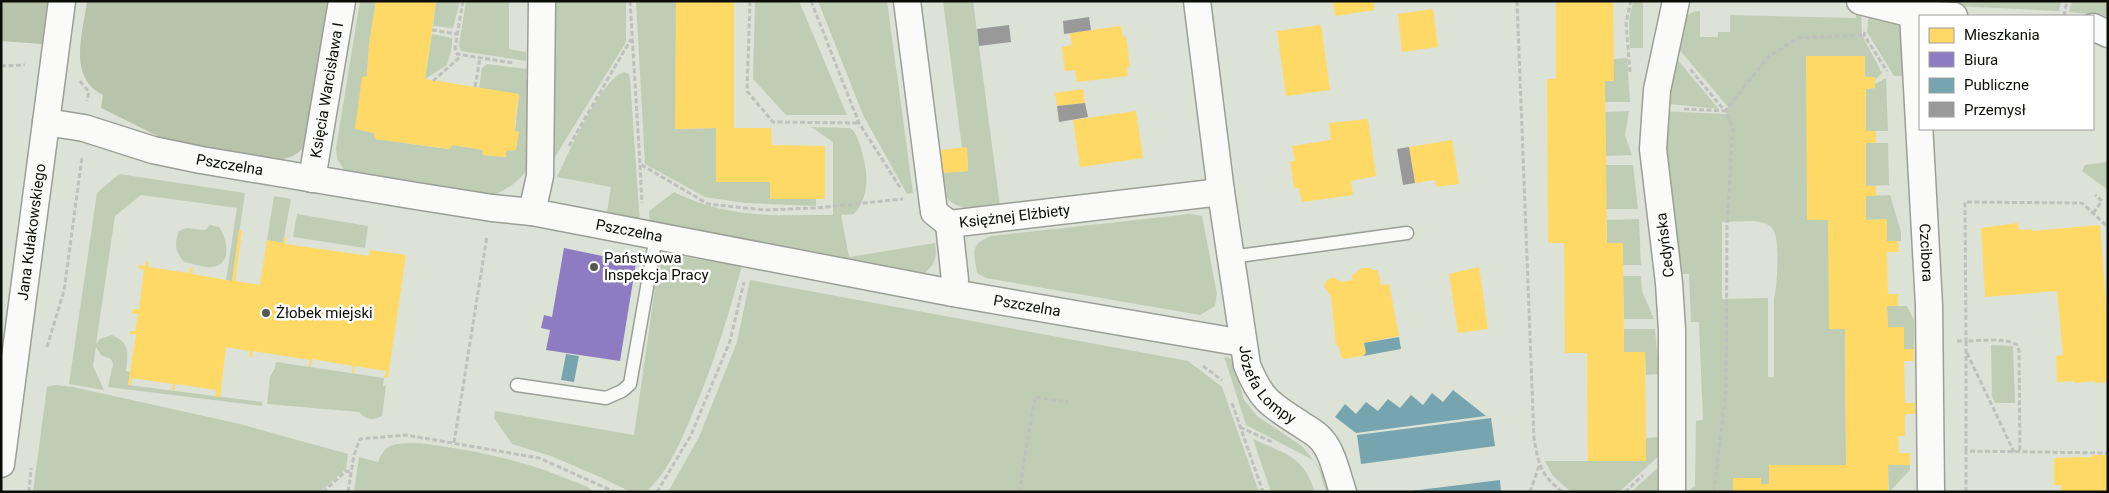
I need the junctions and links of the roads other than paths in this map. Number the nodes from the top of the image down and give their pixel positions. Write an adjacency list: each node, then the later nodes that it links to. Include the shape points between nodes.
1 (62, 1): 12 (street, Jana Kułakowskiego)
2 (342, 1): 15 (street, Księcia Warcisława I)
3 (542, 1): 17 (street, via 540,176)
4 (907, 1): 18 (street, Księżnej Elżbiety, via 934,212)
5 (1197, 1): 16 (street, Józefa Lompy)
6 (1676, 1): 28 (street, Cedyńska, via 1655,108 1653,149 1672,330)
7 (1860, 1): 8 (street)
8 (1913, 14): 9 (street); 13 (street, Czcibora)
9 (1934, 15)
10 (2094, 27): 11 (street)
11 (2108, 34)
12 (46, 122): 15 (street, Pszczelna, via 84,128 153,150); 24 (street, Jana Kułakowskiego)
13 (1919, 123)
14 (1919, 130): 29 (street, Czcibora, via 1929,305)
15 (312, 179): 17 (street, Pszczelna)
16 (1221, 192): 18 (street, Księżnej Elżbiety); 21 (street, Józefa Lompy)
17 (532, 212): 20 (street, Pszczelna)
18 (949, 224): 22 (street, via 955,280)
19 (1407, 234): 21 (lane)
20 (650, 235): 22 (street, Pszczelna); 25 (lane, via 630,384 606,398)
21 (1230, 257): 23 (street, Józefa Lompy)
22 (952, 293): 23 (street, Pszczelna)
23 (1242, 343): 27 (street, Józefa Lompy, via 1254,384 1263,398 1320,438 1333,460)
24 (8, 353): 26 (street, Jana Kułakowskiego)
25 (517, 385)
26 (1, 464)
27 (1343, 492)
28 (1672, 492)
29 (1931, 492)

